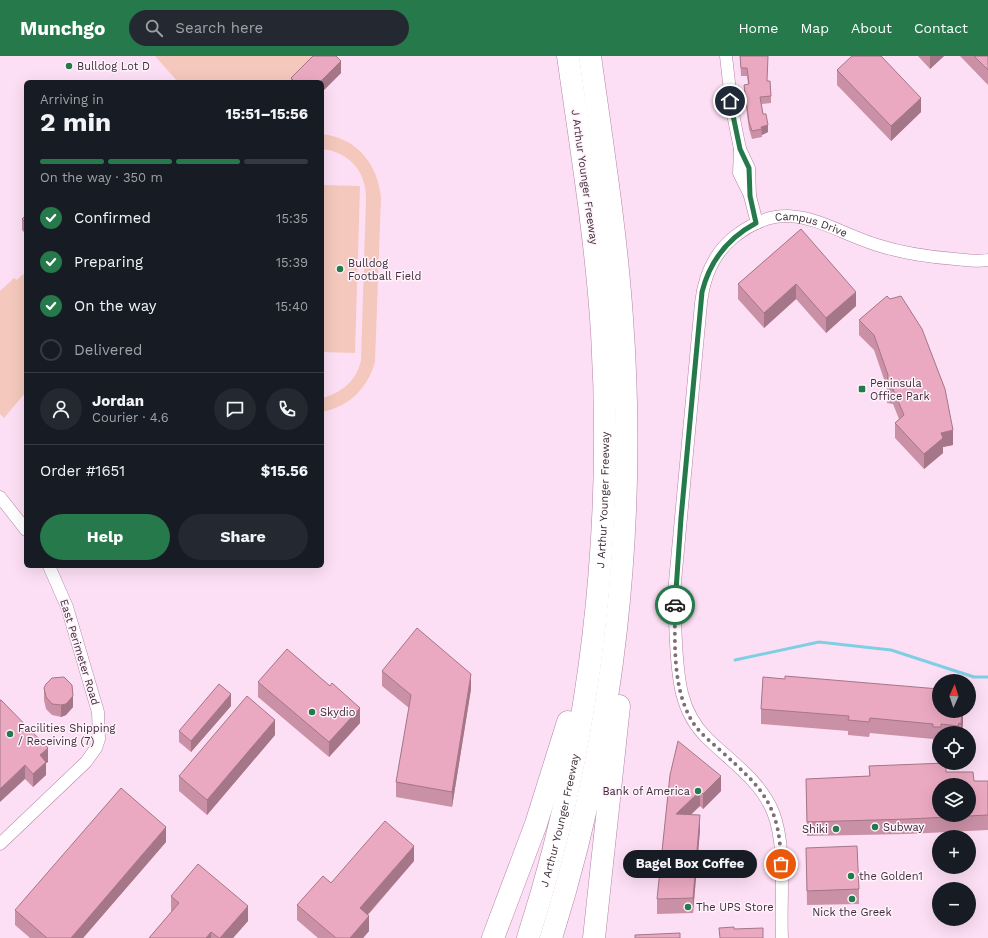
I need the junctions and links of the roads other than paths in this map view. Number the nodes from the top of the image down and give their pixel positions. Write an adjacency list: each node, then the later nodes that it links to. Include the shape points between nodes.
1 (568, 56): 10 (highway, J Arthur Younger Freeway, via 595,252 603,353 605,460)
2 (590, 56): 8 (highway, J Arthur Younger Freeway, via 614,229 622,317 626,421)
3 (726, 56): 4 (street, via 729,93 740,149 739,173 750,196)
4 (756, 223): 5 (street, Campus Drive, via 784,216 810,218 879,246 922,256); 18 (street, Campus Drive, via 735,236 721,250 710,268 702,292 677,556 675,618 678,682 689,714 707,739 760,788 776,819 780,843)
5 (988, 260)
6 (0, 497): 7 (street)
7 (24, 527)
8 (623, 540): 12 (highway, J Arthur Younger Freeway, via 618,607 604,717); 17 (highway, via 623,664)
9 (50, 568): 11 (street, East Perimeter Road, via 67,607 98,712 98,739 96,748 86,762)
10 (596, 612): 13 (highway, via 555,767); 14 (highway, J Arthur Younger Freeway, via 584,704 569,784)
11 (0, 844)
12 (571, 869): 15 (highway, J Arthur Younger Freeway); 16 (highway)
13 (493, 938)
14 (528, 938)
15 (551, 938)
16 (557, 938)
17 (594, 938)
18 (782, 938)

